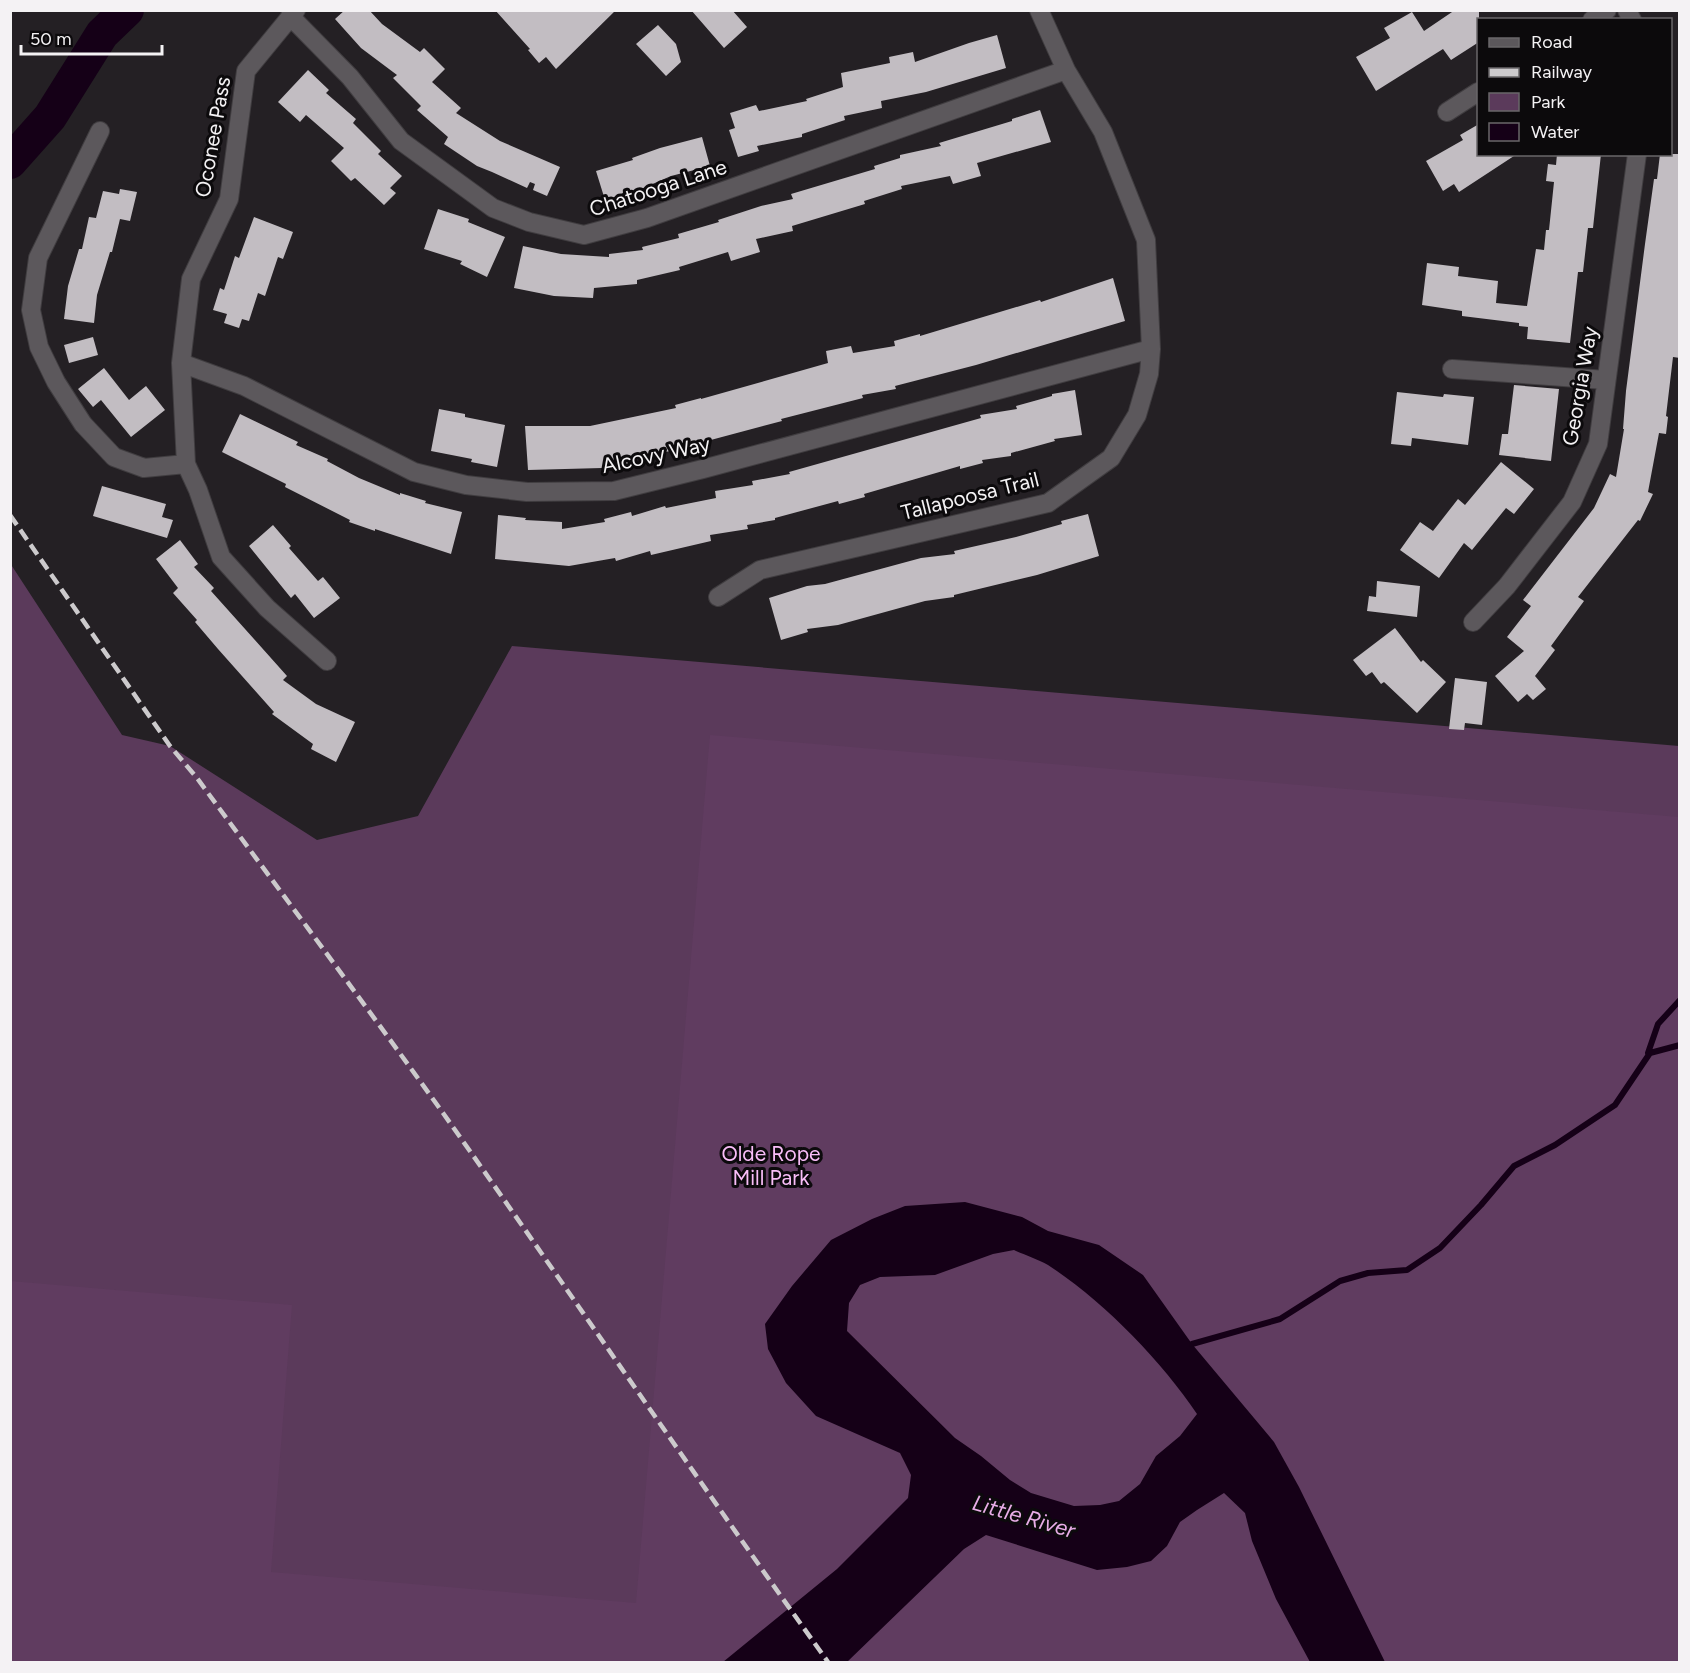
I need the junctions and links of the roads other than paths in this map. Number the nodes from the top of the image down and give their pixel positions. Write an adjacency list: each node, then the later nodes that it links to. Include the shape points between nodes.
1 (1039, 10): 3 (street, Tallapoosa Trail)
2 (293, 13): 3 (street, Chatooga Lane, via 401,141 493,208 529,222 584,235 647,218); 9 (street, Oconee Pass, via 246,71 229,199 191,279)
3 (1066, 70): 8 (street, Tallapoosa Trail, via 1103,132 1146,240)
4 (1477, 93): 5 (street)
5 (1447, 112)
6 (100, 131): 12 (street, via 38,258 31,310 39,347 83,424 114,457 144,468)
7 (1637, 156): 11 (street, Georgia Way)
8 (1151, 349): 9 (street, Alcovy Way, via 614,491 538,492 466,485 414,472 244,386); 13 (street, Tallapoosa Trail, via 1149,374 1137,415 1111,458 1048,503 760,570)
9 (182, 363): 12 (street, Oconee Pass)
10 (1452, 369): 11 (street)
11 (1606, 380): 14 (street, Georgia Way, via 1598,444 1572,502 1507,586)
12 (186, 464): 15 (street, Oconee Pass, via 221,557 267,608)
13 (718, 597)
14 (1473, 622)
15 (327, 661)

